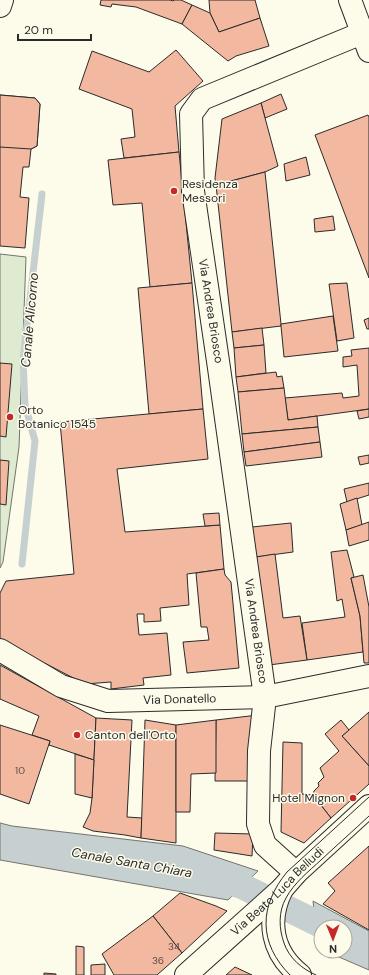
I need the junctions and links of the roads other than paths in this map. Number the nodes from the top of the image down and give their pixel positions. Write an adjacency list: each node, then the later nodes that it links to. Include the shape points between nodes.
1 (2, 0): 3 (street)
2 (350, 0): 4 (street)
3 (0, 6)
4 (366, 42): 7 (street, Via Andrea Briosco, via 202,99 191,114 193,191)
5 (0, 650): 7 (street, Via Donatello, via 61,686 108,701)
6 (369, 676): 7 (street, Via Donatello)
7 (265, 697): 9 (street, Via Andrea Briosco, via 259,751 258,824 265,845)
8 (369, 806): 9 (street, Via Beato Luca Belludi)
9 (289, 881): 10 (street, Via Beato Luca Belludi); 11 (street, via 278,898 274,912 274,936 284,958)
10 (186, 975)
11 (300, 975)

